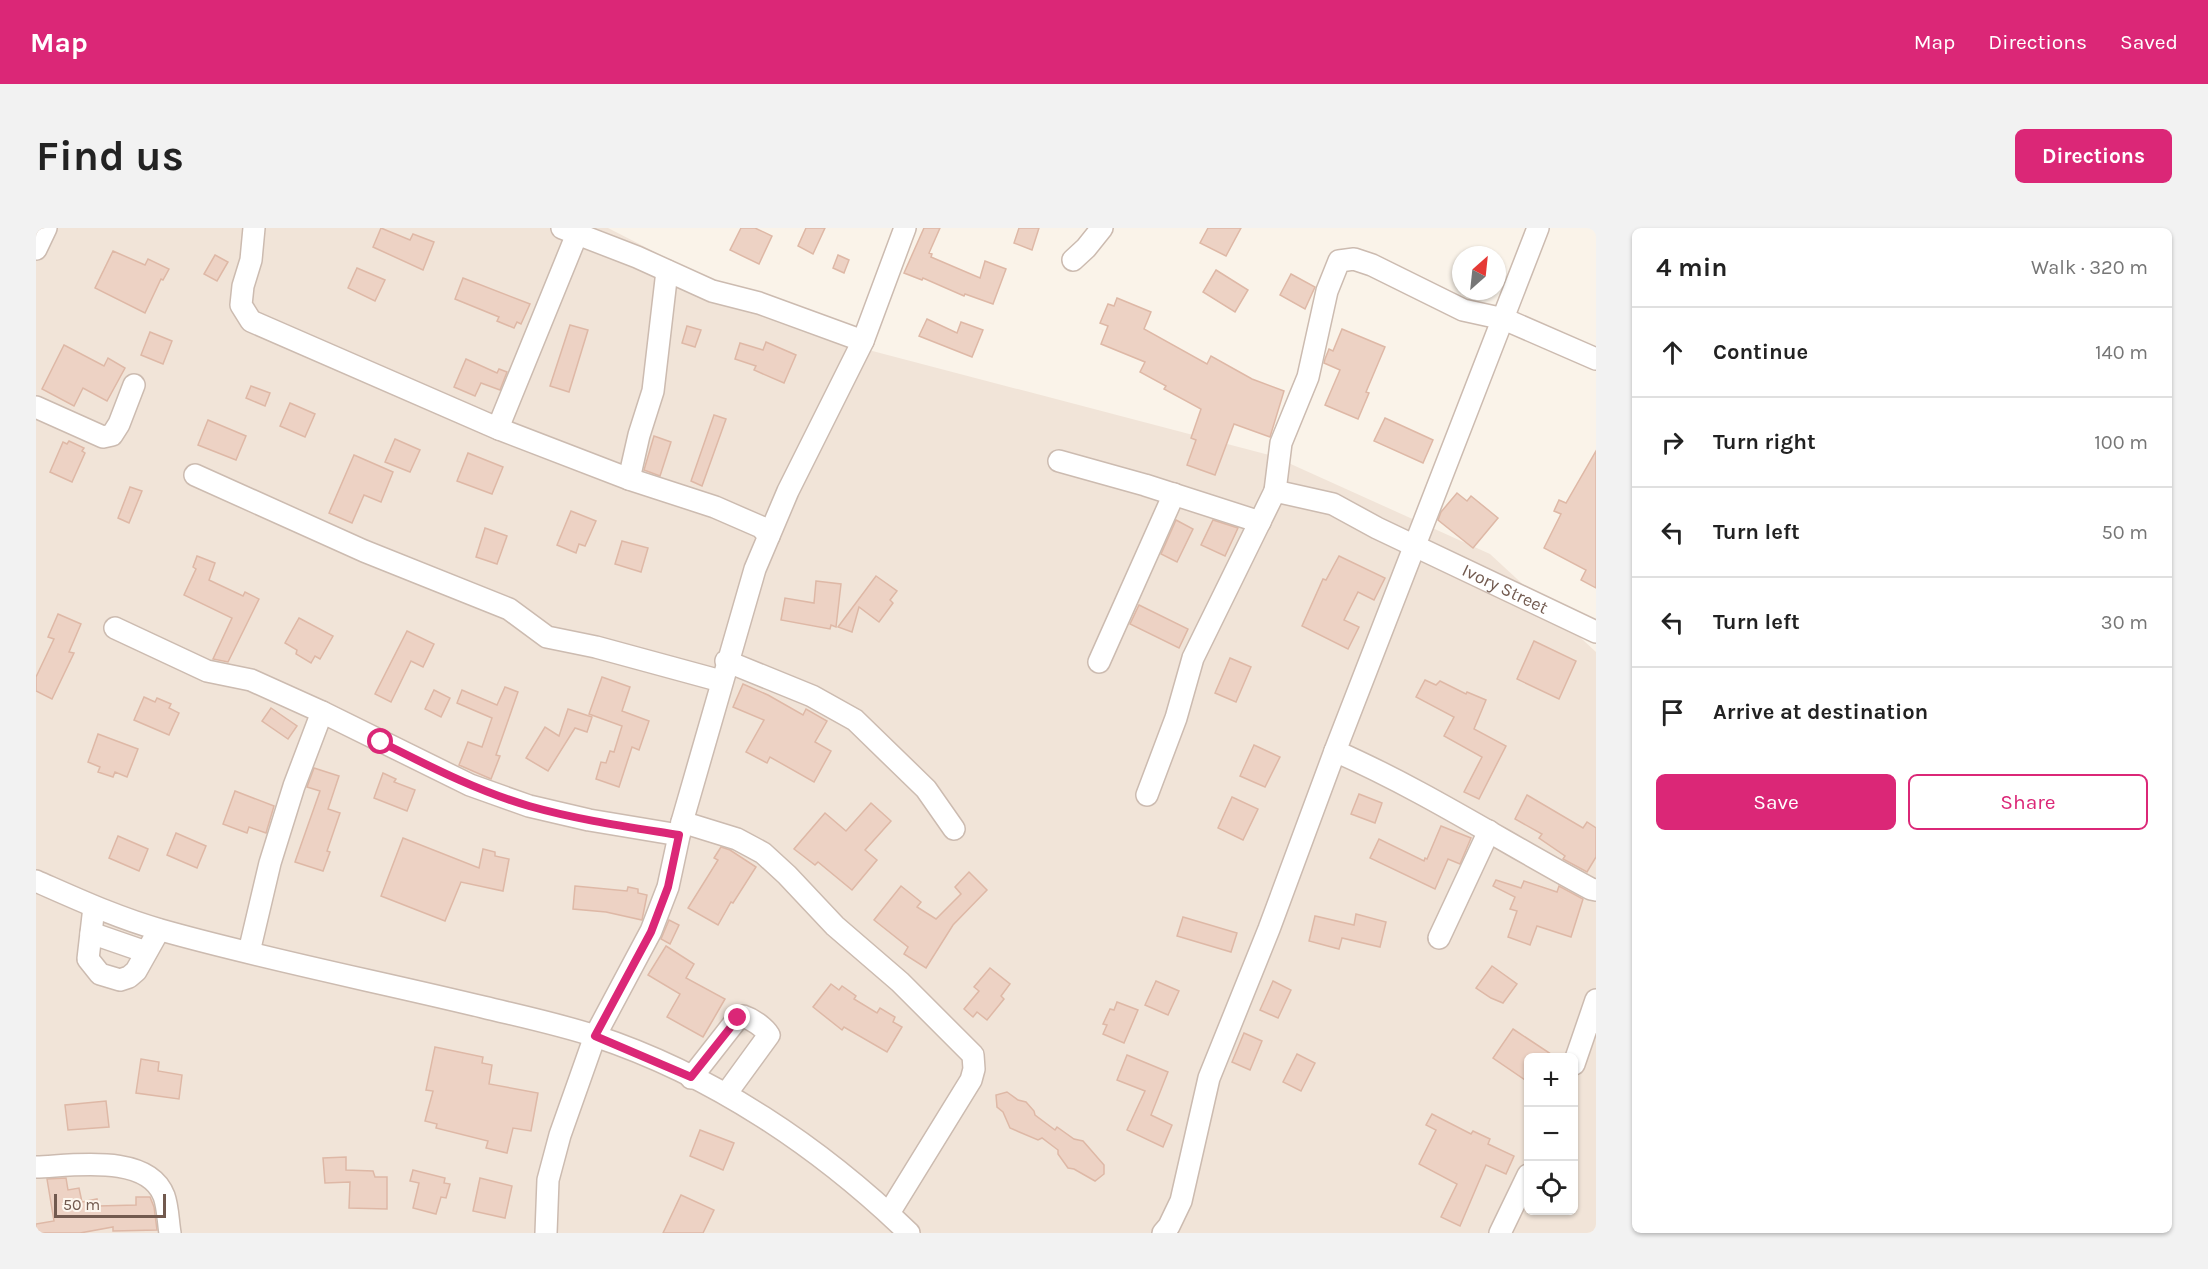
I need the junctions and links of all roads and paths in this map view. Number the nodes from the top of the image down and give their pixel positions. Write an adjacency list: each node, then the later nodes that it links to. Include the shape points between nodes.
1 (46, 228): 7 (street)
2 (254, 228): 15 (street, via 241,305 251,321)
3 (905, 228): 11 (street)
4 (1102, 228): 8 (street)
5 (1538, 228): 10 (street)
6 (570, 231): 9 (street); 15 (street)
7 (36, 249)
8 (1073, 260)
9 (667, 272): 11 (street); 18 (street, via 653,391)
10 (1504, 319): 12 (street); 19 (street, via 1463,310 1372,265 1354,259 1339,261 1327,291 1308,377 1281,443); 23 (street)
11 (862, 341): 22 (street)
12 (1596, 359)
13 (134, 385): 14 (street, via 112,435 103,437)
14 (36, 407)
15 (499, 429): 18 (street)
16 (1059, 461): 20 (street)
17 (195, 475): 27 (street, via 364,551 508,609 547,637)
18 (629, 479): 22 (street, via 715,507 761,527)
19 (1275, 491): 21 (street); 23 (street, Ivory Street, via 1333,504)
20 (1174, 494): 21 (street); 26 (street)
21 (1260, 522): 30 (street, via 1193,658)
22 (769, 536): 27 (street, via 755,568)
23 (1414, 544): 25 (street, Ivory Street); 29 (street)
24 (115, 628): 28 (street, via 207,671 251,680)
25 (1596, 632)
26 (1099, 662)
27 (724, 671): 31 (street); 32 (street, via 812,696 855,720 926,789)
28 (322, 712): 31 (street, via 470,785 529,806 589,820); 41 (street, via 270,863)
29 (1335, 751): 33 (street, via 1384,773); 53 (street, via 1209,1078 1181,1201)
30 (1147, 795)
31 (680, 828): 43 (street, via 668,887 651,932); 49 (street, via 737,839 762,853 973,1055 971,1080)
32 (954, 829)
33 (1489, 831): 35 (street); 39 (street)
34 (36, 881): 36 (street)
35 (1596, 890)
36 (94, 907): 37 (street); 38 (street)
37 (159, 930): 40 (street); 41 (street)
38 (91, 933): 40 (street); 40 (street, via 88,959 100,974 120,980 129,978)
39 (1439, 938)
40 (146, 952)
41 (249, 952): 43 (street)
42 (1596, 1000): 44 (street)
43 (595, 1036): 45 (street); 51 (street, via 548,1180)
44 (1578, 1053)
45 (691, 1077): 46 (street); 46 (street, via 738,1018 748,1018 769,1035)
46 (726, 1094): 49 (street, via 794,1136)
47 (36, 1167): 50 (street, via 110,1165 145,1173 165,1198)
48 (1524, 1183): 54 (street)
49 (889, 1213): 52 (street)
50 (170, 1233)
51 (546, 1233)
52 (909, 1233)
53 (1163, 1233)
54 (1500, 1233)

